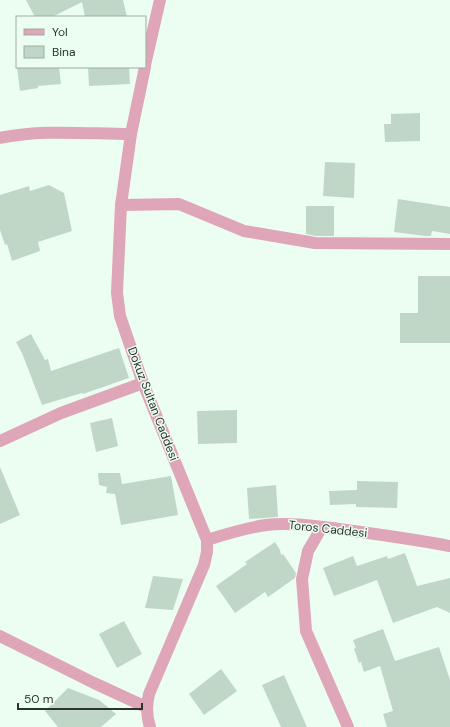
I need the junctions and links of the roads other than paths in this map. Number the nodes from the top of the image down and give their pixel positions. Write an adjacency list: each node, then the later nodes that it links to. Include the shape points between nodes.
1 (160, 0): 2 (street, Dokuz Sultan Caddesi)
2 (146, 62)
3 (145, 68): 4 (street, Dokuz Sultan Caddesi)
4 (131, 134): 5 (street, via 52,133); 6 (street, Dokuz Sultan Caddesi)
5 (0, 138)
6 (121, 205): 7 (street, via 178,204 244,231 315,243); 8 (street, Dokuz Sultan Caddesi, via 117,293 120,316)
7 (450, 244)
8 (143, 383): 9 (street, via 61,413); 11 (street, Dokuz Sultan Caddesi)
9 (0, 441)
10 (322, 527): 11 (street, Toros Caddesi, via 267,525); 12 (street, Toros Caddesi); 16 (street, via 308,551 302,579 306,631)
11 (207, 540): 14 (street, Dokuz Sultan Caddesi, via 204,565 149,694)
12 (450, 546)
13 (0, 636): 14 (street)
14 (146, 707): 15 (street, Dokuz Sultan Caddesi)
15 (150, 727)
16 (348, 727)

